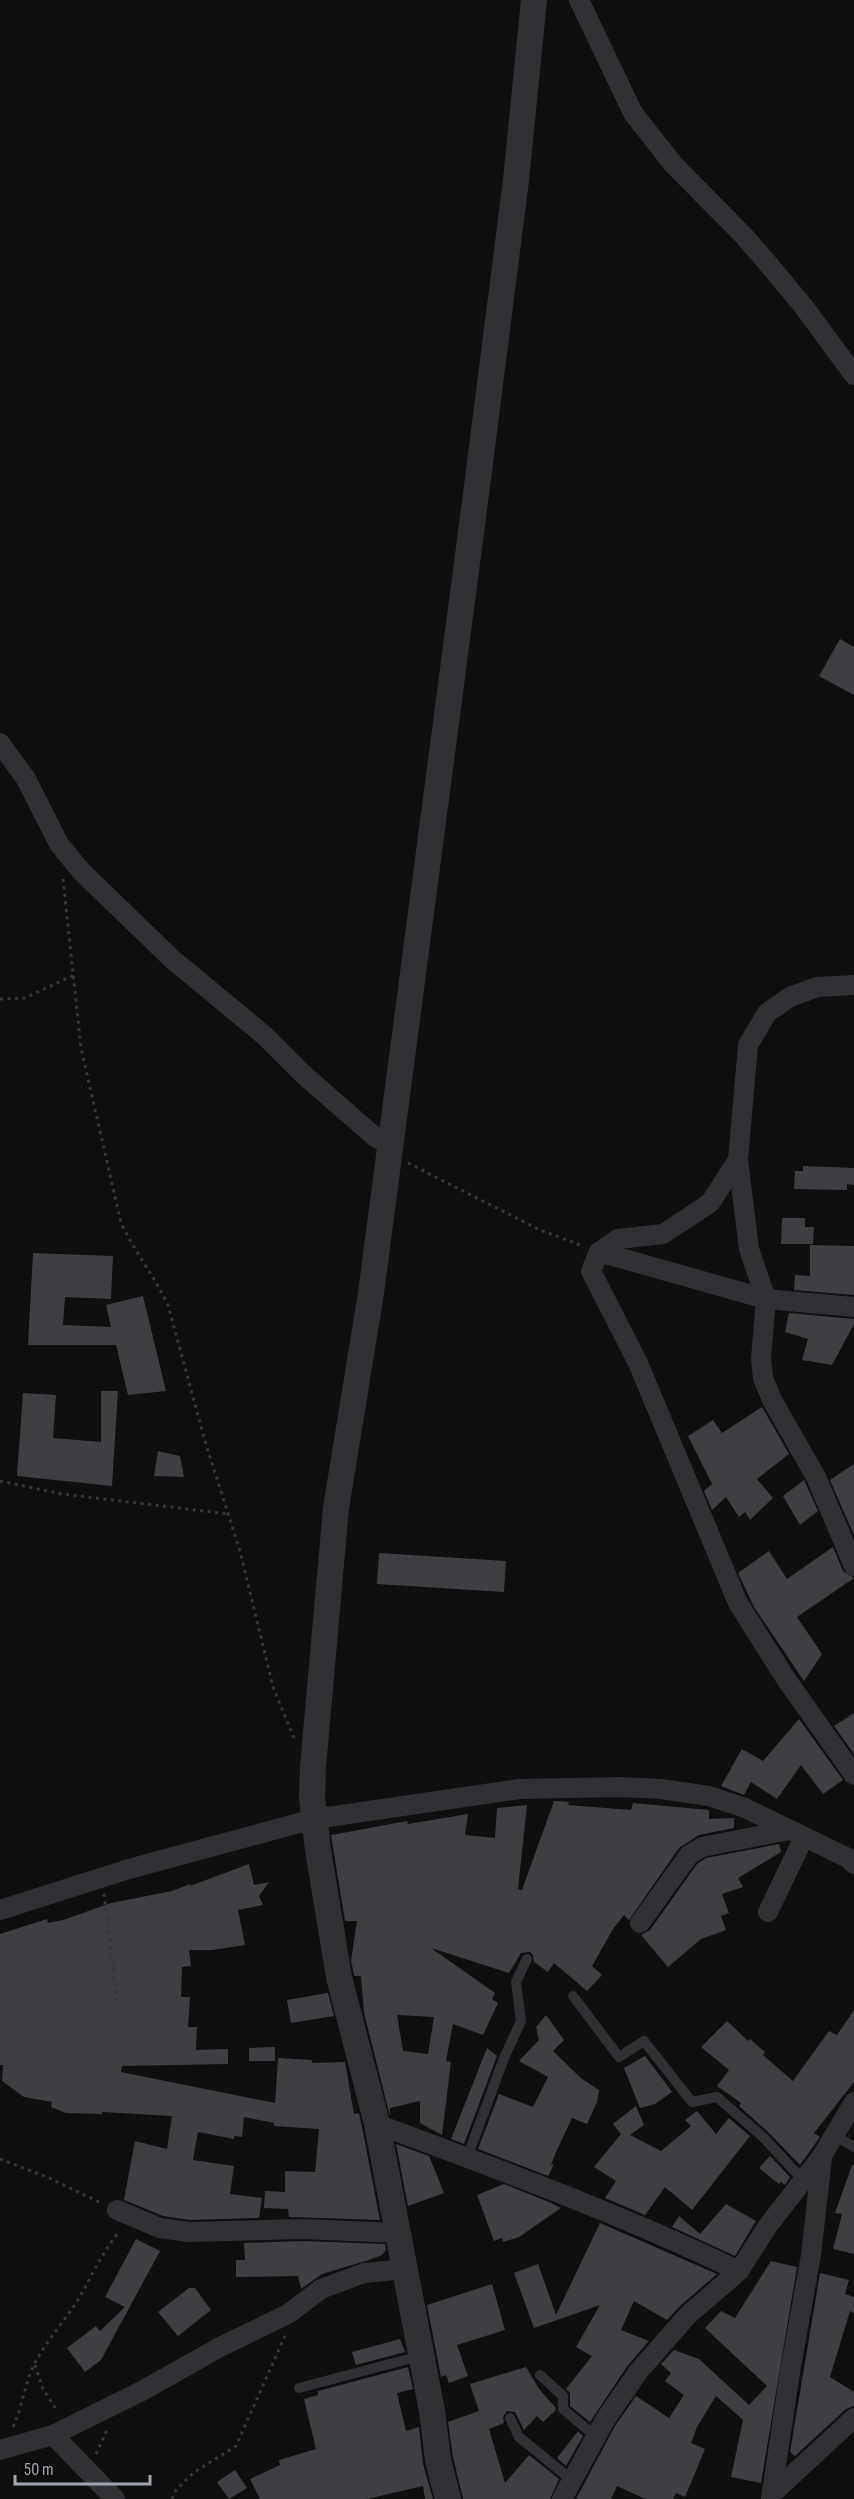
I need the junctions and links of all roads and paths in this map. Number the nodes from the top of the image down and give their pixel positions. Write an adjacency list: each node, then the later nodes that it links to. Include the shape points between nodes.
1 (534, 0): 9 (street, via 477,491)
2 (579, 0): 3 (street, via 633,114 673,164 770,266)
3 (854, 375)
4 (0, 743): 9 (street, via 26,779 59,844 81,871 172,959 265,1036)
5 (63, 876): 6 (path)
6 (74, 975): 8 (path, via 25,998); 15 (path, via 81,1048 121,1223 168,1305)
7 (854, 985): 10 (street, via 817,987 790,997 767,1013 748,1045)
8 (0, 999)
9 (389, 1149): 11 (path, via 540,1230); 17 (street, via 371,1293 336,1508)
10 (738, 1160): 11 (street, via 710,1203 663,1234 618,1239); 12 (street, via 749,1249)
11 (599, 1252): 12 (street); 18 (street, via 591,1271 638,1363 738,1603)
12 (766, 1299): 13 (street); 16 (street, via 763,1378 816,1477)
13 (854, 1307)
14 (0, 1481): 15 (path, via 62,1494)
15 (229, 1514): 17 (path, via 273,1687 290,1732)
16 (854, 1566)
17 (313, 1767): 19 (street)
18 (854, 1775)
19 (314, 1819): 20 (street, via 520,1790 621,1787 725,1800); 22 (street); 30 (street, via 339,1977)
20 (796, 1833): 21 (street); 24 (street); 25 (street, via 702,1847 689,1855)
21 (852, 1858)
22 (101, 1878): 23 (street); 28 (path)
23 (0, 1910)
24 (768, 1912)
25 (640, 1923)
26 (527, 1959): 34 (lane, via 516,1982 521,2021)
27 (573, 1996): 36 (lane, via 619,2057 644,2041 692,2102 717,2097 763,2137)
28 (117, 2000)
29 (854, 2102): 31 (street)
30 (376, 2124): 34 (street); 38 (street)
31 (834, 2136): 32 (lane); 33 (street)
32 (854, 2147)
33 (822, 2156): 36 (street); 55 (street, via 812,2255)
34 (467, 2158): 40 (street, via 652,2230)
35 (0, 2160): 37 (path)
36 (803, 2180): 40 (street)
37 (124, 2213): 38 (street, via 160,2228 189,2232 302,2229); 43 (path, via 76,2302)
38 (399, 2233): 39 (street)
39 (405, 2269): 41 (street, via 351,2276 321,2289); 42 (street)
40 (740, 2271): 51 (street, via 688,2315 638,2372)
41 (296, 2308): 48 (street); 56 (path, via 236,2446 193,2474)
42 (421, 2356): 45 (lane); 57 (street)
43 (35, 2365): 48 (path, via 44,2390 62,2417); 52 (path)
44 (540, 2374): 51 (lane, via 563,2396 563,2409)
45 (299, 2388)
46 (510, 2418): 53 (lane, via 519,2437)
47 (854, 2418): 55 (street)
48 (77, 2423): 50 (street)
49 (110, 2427): 54 (path, via 96,2451 97,2469)
50 (53, 2435): 52 (street); 54 (street)
51 (596, 2437): 53 (street)
52 (2, 2449)
53 (573, 2481): 58 (street)
54 (109, 2493)
55 (773, 2495)
56 (172, 2499)
57 (448, 2499)
58 (562, 2499)

